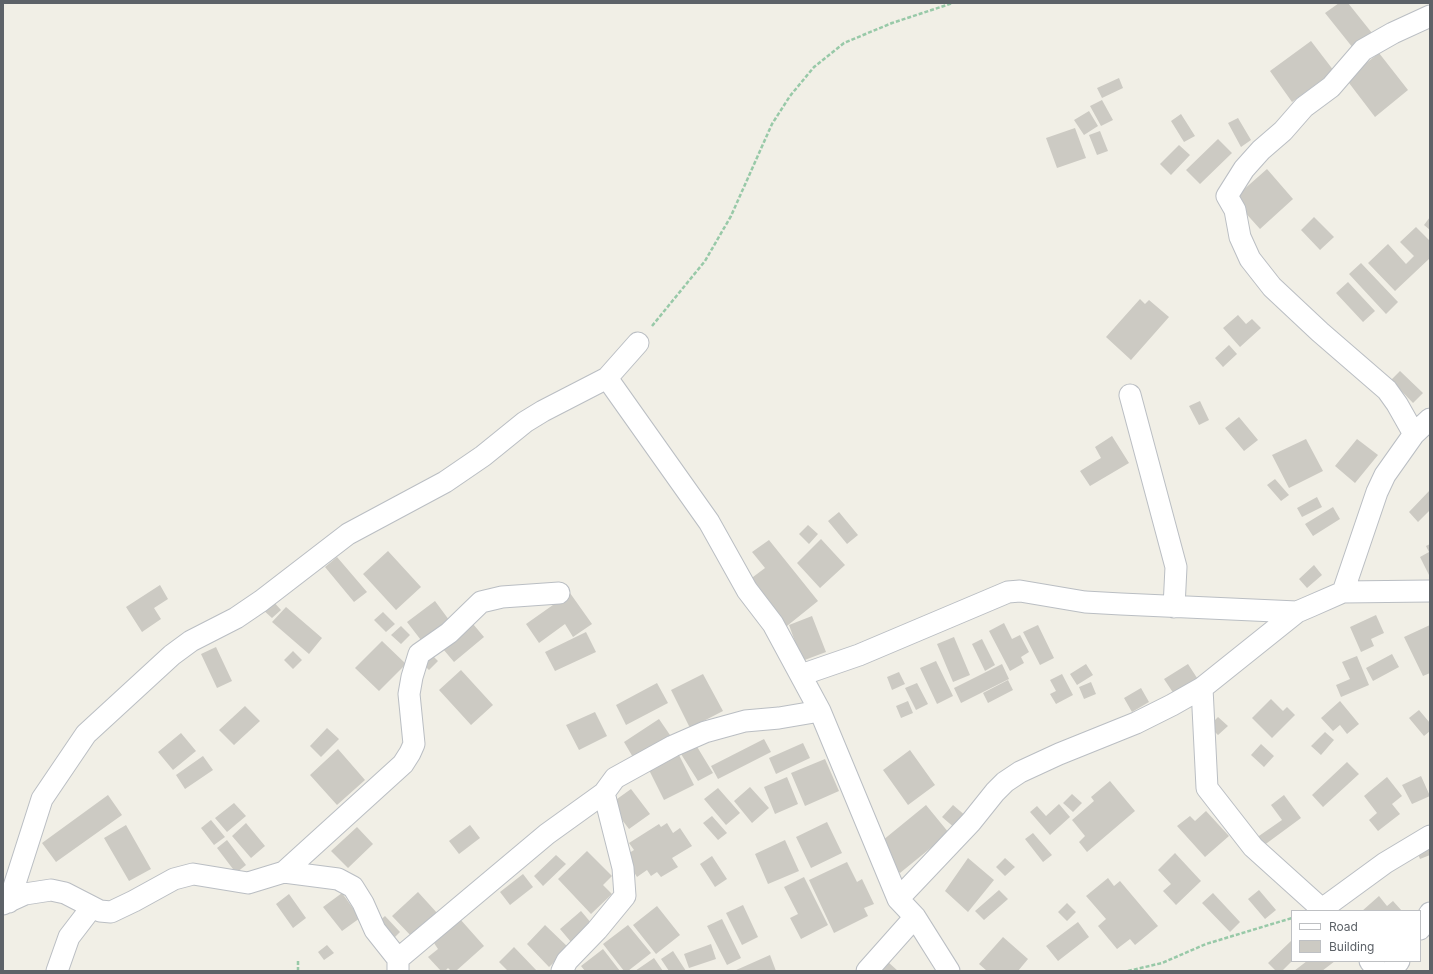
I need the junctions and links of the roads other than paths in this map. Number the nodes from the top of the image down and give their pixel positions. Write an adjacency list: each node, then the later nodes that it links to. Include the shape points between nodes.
1 (1430, 16): 6 (street, via 1362,50 1331,87 1304,107 1283,131 1261,150 1244,169 1227,196 1250,259 1272,287 1387,390)
2 (638, 343): 3 (street)
3 (607, 378): 12 (street, via 710,522 747,590 773,624); 19 (street, via 525,422 445,482 348,534 261,601 236,618 191,641 172,655 86,734 42,799)
4 (1130, 395): 10 (street, via 1176,567)
5 (1430, 419): 6 (street)
6 (1414, 434): 8 (street, via 1385,475 1377,492)
7 (1430, 591): 8 (street)
8 (1343, 592): 11 (street)
9 (559, 593): 17 (street, via 502,597 481,602 450,633 419,654 409,694 414,744 410,753 403,764)
10 (1174, 607): 11 (street); 12 (street, via 1085,602 1020,591 1008,592 859,655)
11 (1297, 612): 13 (street)
12 (802, 675): 14 (street)
13 (1202, 688): 18 (street, via 1136,723 1020,772 1006,782); 21 (street, via 1207,788 1253,847)
14 (820, 711): 15 (street, via 745,721 705,732 672,746 615,778); 18 (street)
15 (604, 793): 27 (street, via 547,834); 29 (street, via 623,868 625,896 567,961)
16 (1430, 836): 21 (street, via 1385,863)
17 (284, 872): 20 (street, via 248,883 193,874 174,879 111,912); 27 (street, via 338,879 353,887 375,930)
18 (898, 899): 23 (street)
19 (6, 903): 20 (street, via 25,894 51,890 65,893)
20 (92, 907): 28 (street, via 69,937)
21 (1323, 910)
22 (1430, 913): 24 (street)
23 (915, 917): 30 (street); 31 (street)
24 (1421, 927)
25 (1371, 962): 32 (street)
26 (1398, 962): 33 (street)
27 (398, 965)
28 (58, 971)
29 (562, 971)
30 (867, 971)
31 (949, 971)
32 (1378, 971)
33 (1392, 971)

